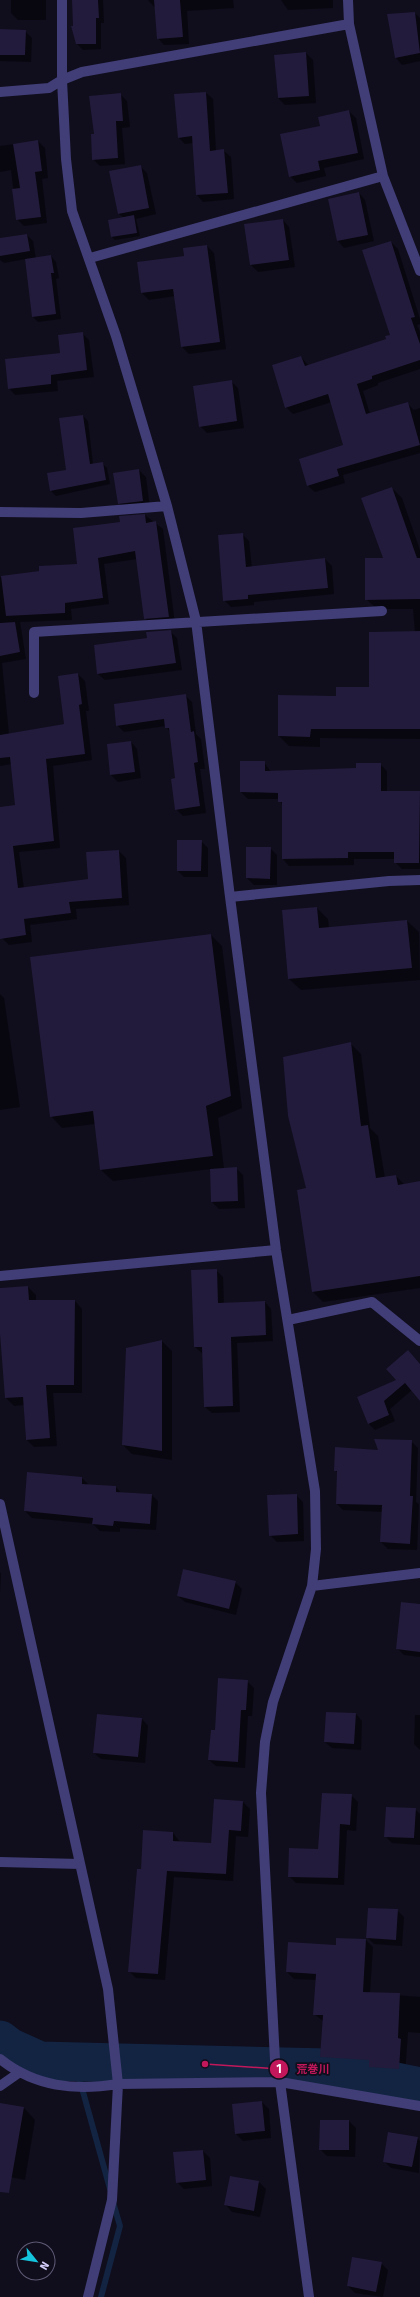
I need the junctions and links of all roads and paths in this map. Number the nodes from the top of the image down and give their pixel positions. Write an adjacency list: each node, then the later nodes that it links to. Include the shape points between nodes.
1 (62, 0): 4 (street)
2 (348, 0): 3 (street)
3 (349, 24): 4 (street, via 82,72); 6 (street)
4 (62, 80): 5 (street, via 49,88); 7 (street, via 66,159 72,211)
5 (0, 92)
6 (383, 176): 7 (street); 8 (street)
7 (90, 258): 9 (street)
8 (420, 271)
9 (167, 506): 10 (street, via 81,513); 12 (street)
10 (0, 512)
11 (382, 611): 12 (street)
12 (196, 621): 13 (street, via 34,632); 15 (street)
13 (34, 693)
14 (420, 880): 15 (street)
15 (230, 897): 16 (street)
16 (276, 1250): 17 (street); 18 (street)
17 (0, 1276)
18 (288, 1320): 19 (street, via 372,1302); 22 (street, via 315,1491 316,1549)
19 (420, 1341)
20 (0, 1504): 24 (street)
21 (420, 1573): 22 (street)
22 (312, 1586): 27 (street, via 273,1702 265,1742 262,1778 275,2060)
23 (0, 1862): 24 (street)
24 (80, 1864): 28 (street, via 108,1989)
25 (0, 2059): 26 (street)
26 (20, 2072): 28 (street, via 34,2079 64,2087 95,2088); 29 (street)
27 (279, 2078): 28 (street); 30 (street); 32 (street)
28 (118, 2084): 31 (street, via 112,2200)
29 (0, 2086)
30 (420, 2106)
31 (88, 2297)
32 (308, 2297)

